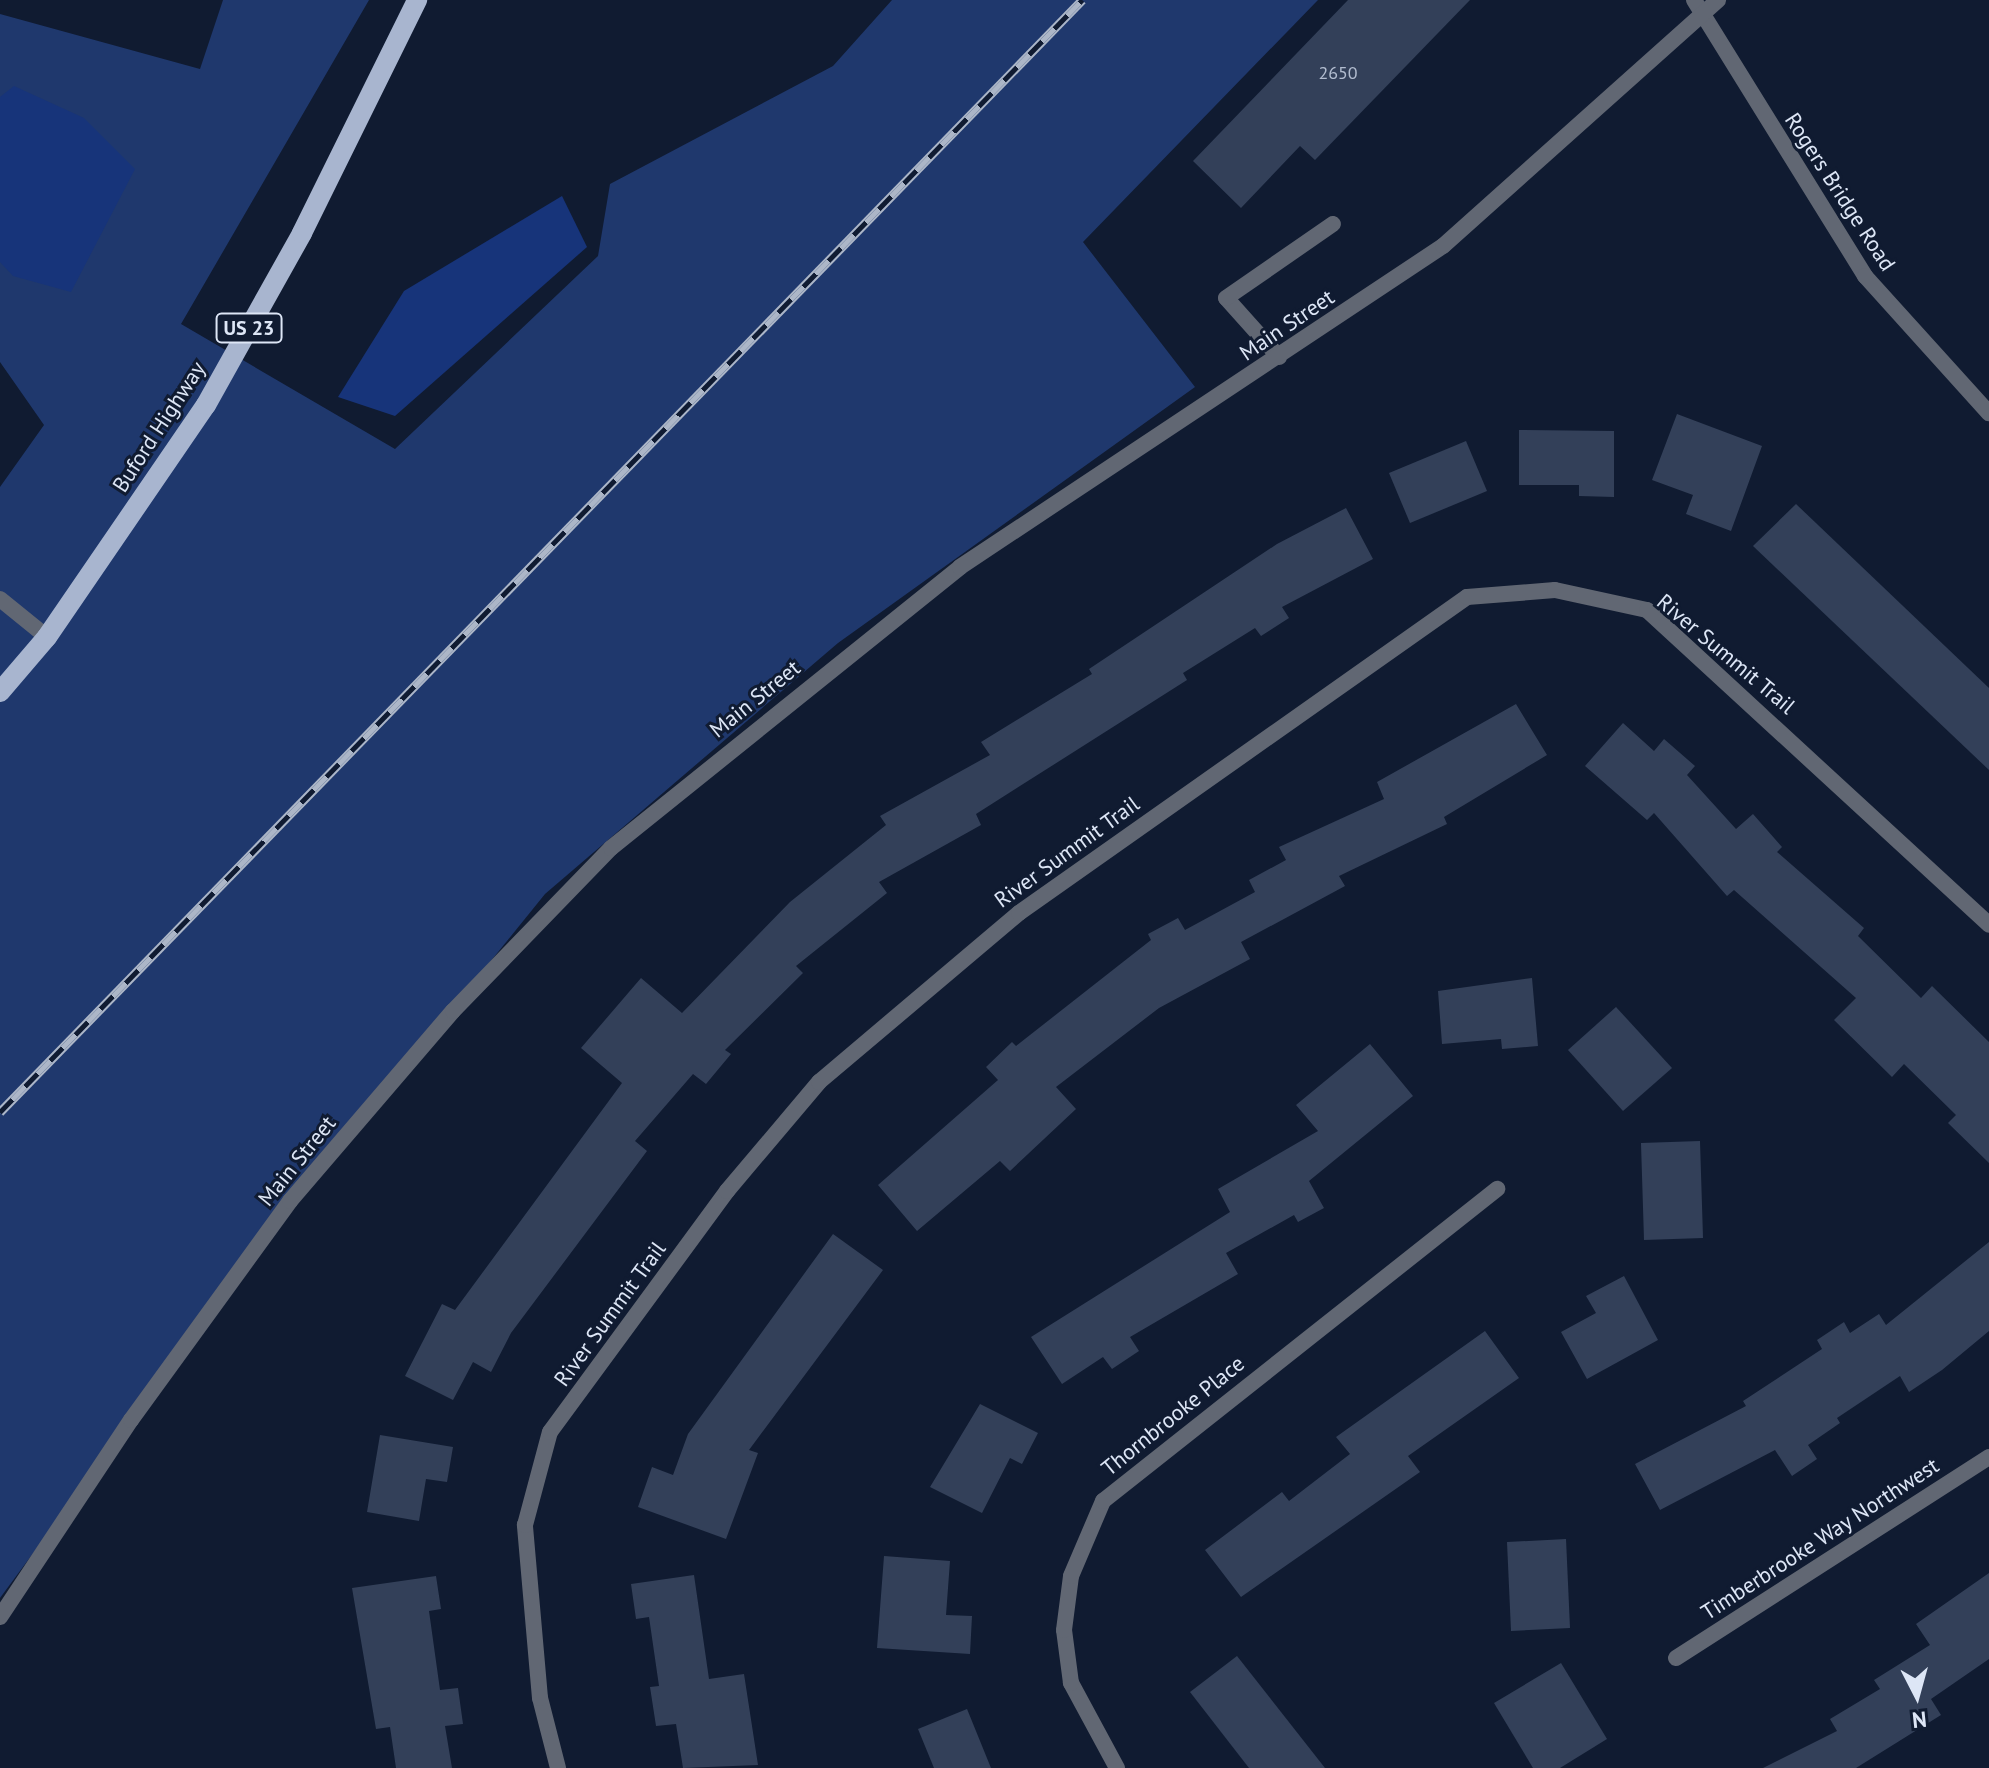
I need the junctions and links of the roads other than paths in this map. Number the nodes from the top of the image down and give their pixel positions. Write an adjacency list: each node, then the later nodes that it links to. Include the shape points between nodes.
1 (417, 0): 9 (main road, Buford Highway / US 23, via 302,233 206,405)
2 (1694, 0): 4 (street, Rogers Bridge Road)
3 (1718, 0): 4 (street, Main Street)
4 (1702, 19): 6 (street, Main Street, via 1443,246); 7 (street, Rogers Bridge Road, via 1865,276)
5 (1333, 224): 6 (street, via 1226,298)
6 (1279, 357): 14 (street, Main Street, via 960,567 611,848 453,1011 290,1201 131,1420)
7 (1989, 413)
8 (0, 599): 9 (street)
9 (47, 637): 10 (main road, Buford Highway / US 23)
10 (0, 692)
11 (1989, 925): 16 (street, River Summit Trail, via 1647,610 1555,590 1467,597 1019,913 819,1082 727,1191 550,1432 525,1525 540,1698)
12 (1497, 1189): 17 (street, Thornbrooke Place, via 1103,1501 1071,1576 1064,1630 1071,1683)
13 (1989, 1457): 15 (street, Timberbrooke Way Northwest)
14 (0, 1617)
15 (1676, 1658)
16 (558, 1768)
17 (1117, 1768)

